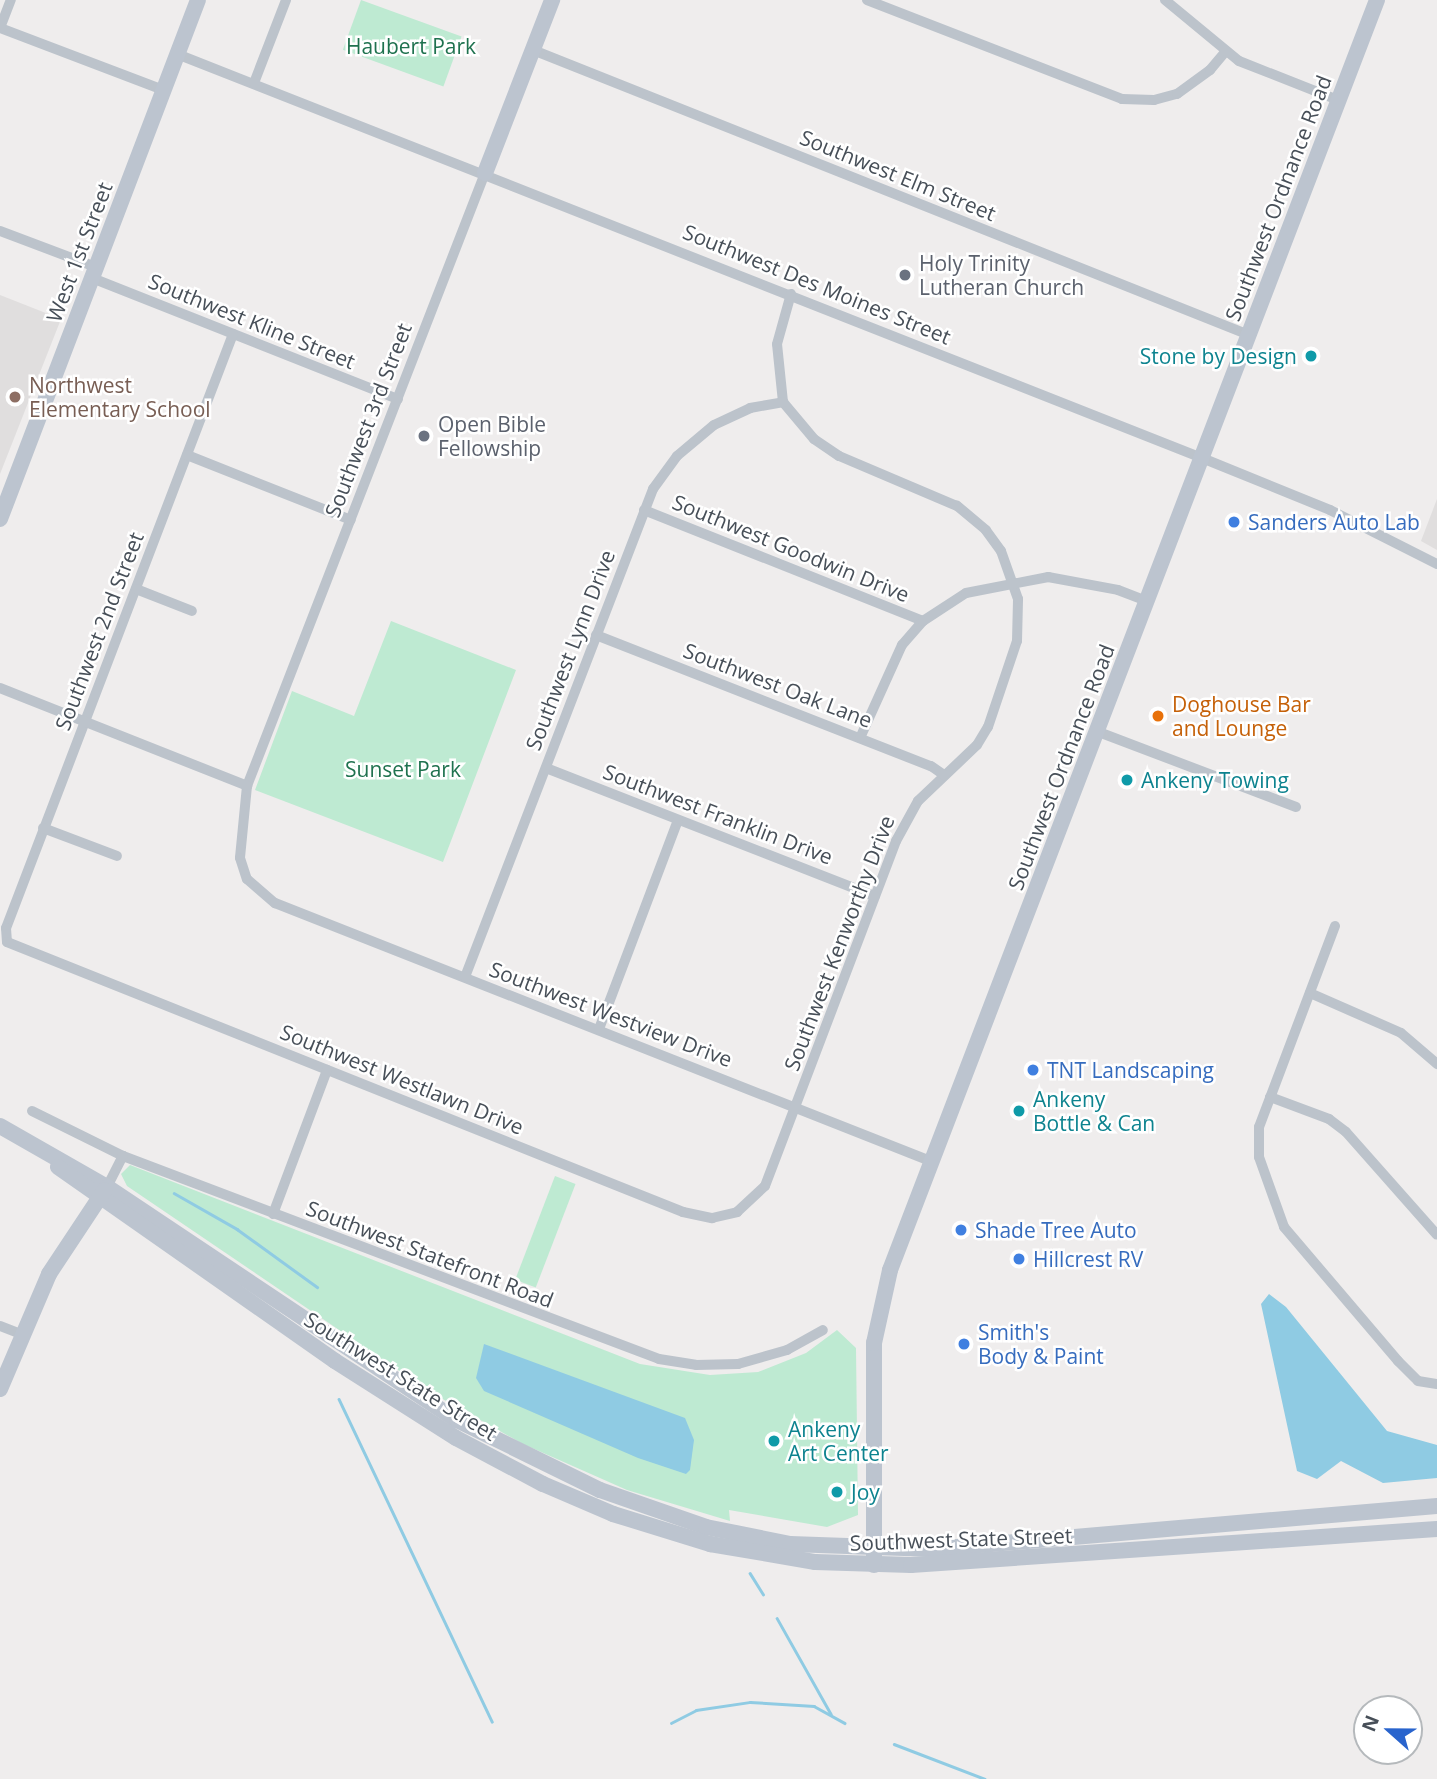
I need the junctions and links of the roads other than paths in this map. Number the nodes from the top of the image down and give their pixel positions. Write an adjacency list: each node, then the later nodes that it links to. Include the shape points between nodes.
1 (11, 0): 8 (street)
2 (198, 0): 11 (main road, West 1st Street)
3 (286, 0): 12 (street)
4 (552, 0): 9 (main road, Southwest 3rd Street)
5 (867, 0): 10 (street, via 1122,99 1154,100 1177,94 1210,70)
6 (1165, 0): 10 (street)
7 (1377, 0): 14 (main road, Southwest Ordnance Road)
8 (0, 28): 13 (street)
9 (533, 50): 15 (main road, Southwest 3rd Street); 20 (street, Southwest Elm Street)
10 (1225, 52): 14 (street, via 1250,67)
11 (177, 54): 12 (street, Southwest Des Moines Street); 13 (main road, West 1st Street)
12 (254, 83): 15 (street, Southwest Des Moines Street)
13 (163, 90): 17 (main road, West 1st Street)
14 (1338, 100): 20 (main road, Southwest Ordnance Road)
15 (485, 173): 18 (street, Southwest Des Moines Street); 21 (street, Southwest 3rd Street)
16 (0, 230): 17 (street, Southwest Kline Street)
17 (94, 273): 19 (street, Southwest Kline Street); 26 (main road, West 1st Street)
18 (791, 294): 22 (street, via 778,344); 24 (street, Southwest Des Moines Street)
19 (233, 334): 21 (street, Southwest Kline Street); 23 (street, Southwest 2nd Street)
20 (1249, 335): 24 (main road, Southwest Ordnance Road)
21 (398, 399): 27 (street, Southwest 3rd Street)
22 (783, 402): 25 (street, Southwest Lynn Drive, via 732,415 691,441 664,472); 29 (street, Southwest Kenworthy Drive, via 814,439 839,456 968,513 1001,551)
23 (187, 455): 27 (street); 30 (street, Southwest 2nd Street)
24 (1202, 458): 28 (street, Southwest Des Moines Street, via 1330,510); 31 (main road, Southwest Ordnance Road)
25 (644, 510): 33 (street, Southwest Goodwin Drive); 34 (street, Southwest Lynn Drive)
26 (0, 519)
27 (351, 520): 41 (street, Southwest 3rd Street)
28 (1437, 564)
29 (1013, 581): 31 (street, via 1069,579); 33 (street, via 966,593); 40 (street, Southwest Kenworthy Drive, via 1019,621 1012,660 988,727 977,745)
30 (136, 589): 32 (street); 36 (street, Southwest 2nd Street)
31 (1147, 601): 37 (main road, Southwest Ordnance Road)
32 (192, 611)
33 (923, 621): 38 (street, via 893,659)
34 (596, 635): 38 (street, Southwest Oak Lane); 39 (street, Southwest Lynn Drive)
35 (0, 688): 36 (street)
36 (85, 722): 41 (street); 44 (street, Southwest 2nd Street)
37 (1096, 731): 42 (street); 60 (main road, Southwest Ordnance Road)
38 (860, 738): 40 (street, Southwest Oak Lane)
39 (546, 768): 43 (street, Southwest Franklin Drive); 50 (street, Southwest Lynn Drive)
40 (944, 775): 46 (street, Southwest Kenworthy Drive, via 908,817)
41 (247, 786): 47 (street, Southwest 3rd Street, via 240,858 256,892)
42 (1296, 807)
43 (678, 820): 46 (street, Southwest Franklin Drive); 52 (street)
44 (43, 828): 45 (street); 49 (street, Southwest 2nd Street, via 6,928)
45 (117, 856)
46 (875, 897): 56 (street, Southwest Kenworthy Drive)
47 (275, 903): 50 (street, Southwest Westview Drive)
48 (1335, 926): 51 (street)
49 (7, 942): 54 (street, Southwest Westlawn Drive)
50 (465, 977): 52 (street, Southwest Westview Drive)
51 (1310, 993): 53 (street, via 1401,1033); 55 (street)
52 (599, 1029): 56 (street, Southwest Westview Drive)
53 (1437, 1064)
54 (327, 1070): 61 (street, Southwest Westlawn Drive, via 699,1217 737,1212 757,1196); 63 (street)
55 (1270, 1097): 64 (street, via 1329,1119 1346,1132); 68 (street, via 1257,1139 1284,1227 1398,1361 1418,1381)
56 (795, 1107): 60 (street, Southwest Westview Drive); 61 (street, Southwest Kenworthy Drive)
57 (32, 1111): 59 (street, Southwest Statefront Road)
58 (0, 1126): 62 (main road, Southwest State Street)
59 (123, 1156): 62 (street); 63 (street, Southwest Statefront Road)
60 (933, 1161): 72 (main road, Southwest Ordnance Road, via 890,1270 877,1318)
61 (770, 1174)
62 (103, 1193): 67 (main road, via 49,1274); 72 (main road, Southwest State Street, via 415,1395 525,1457 624,1500 706,1527)
63 (273, 1214): 66 (street, Southwest Statefront Road, via 659,1359 696,1365 738,1364 787,1350)
64 (1437, 1235)
65 (0, 1326): 67 (street)
66 (823, 1331)
67 (21, 1334): 69 (main road)
68 (1437, 1384)
69 (0, 1389)
70 (1437, 1506): 72 (main road, Southwest State Street, via 944,1548)
71 (1437, 1529): 72 (main road, Southwest State Street, via 1112,1555)
72 (874, 1558)

